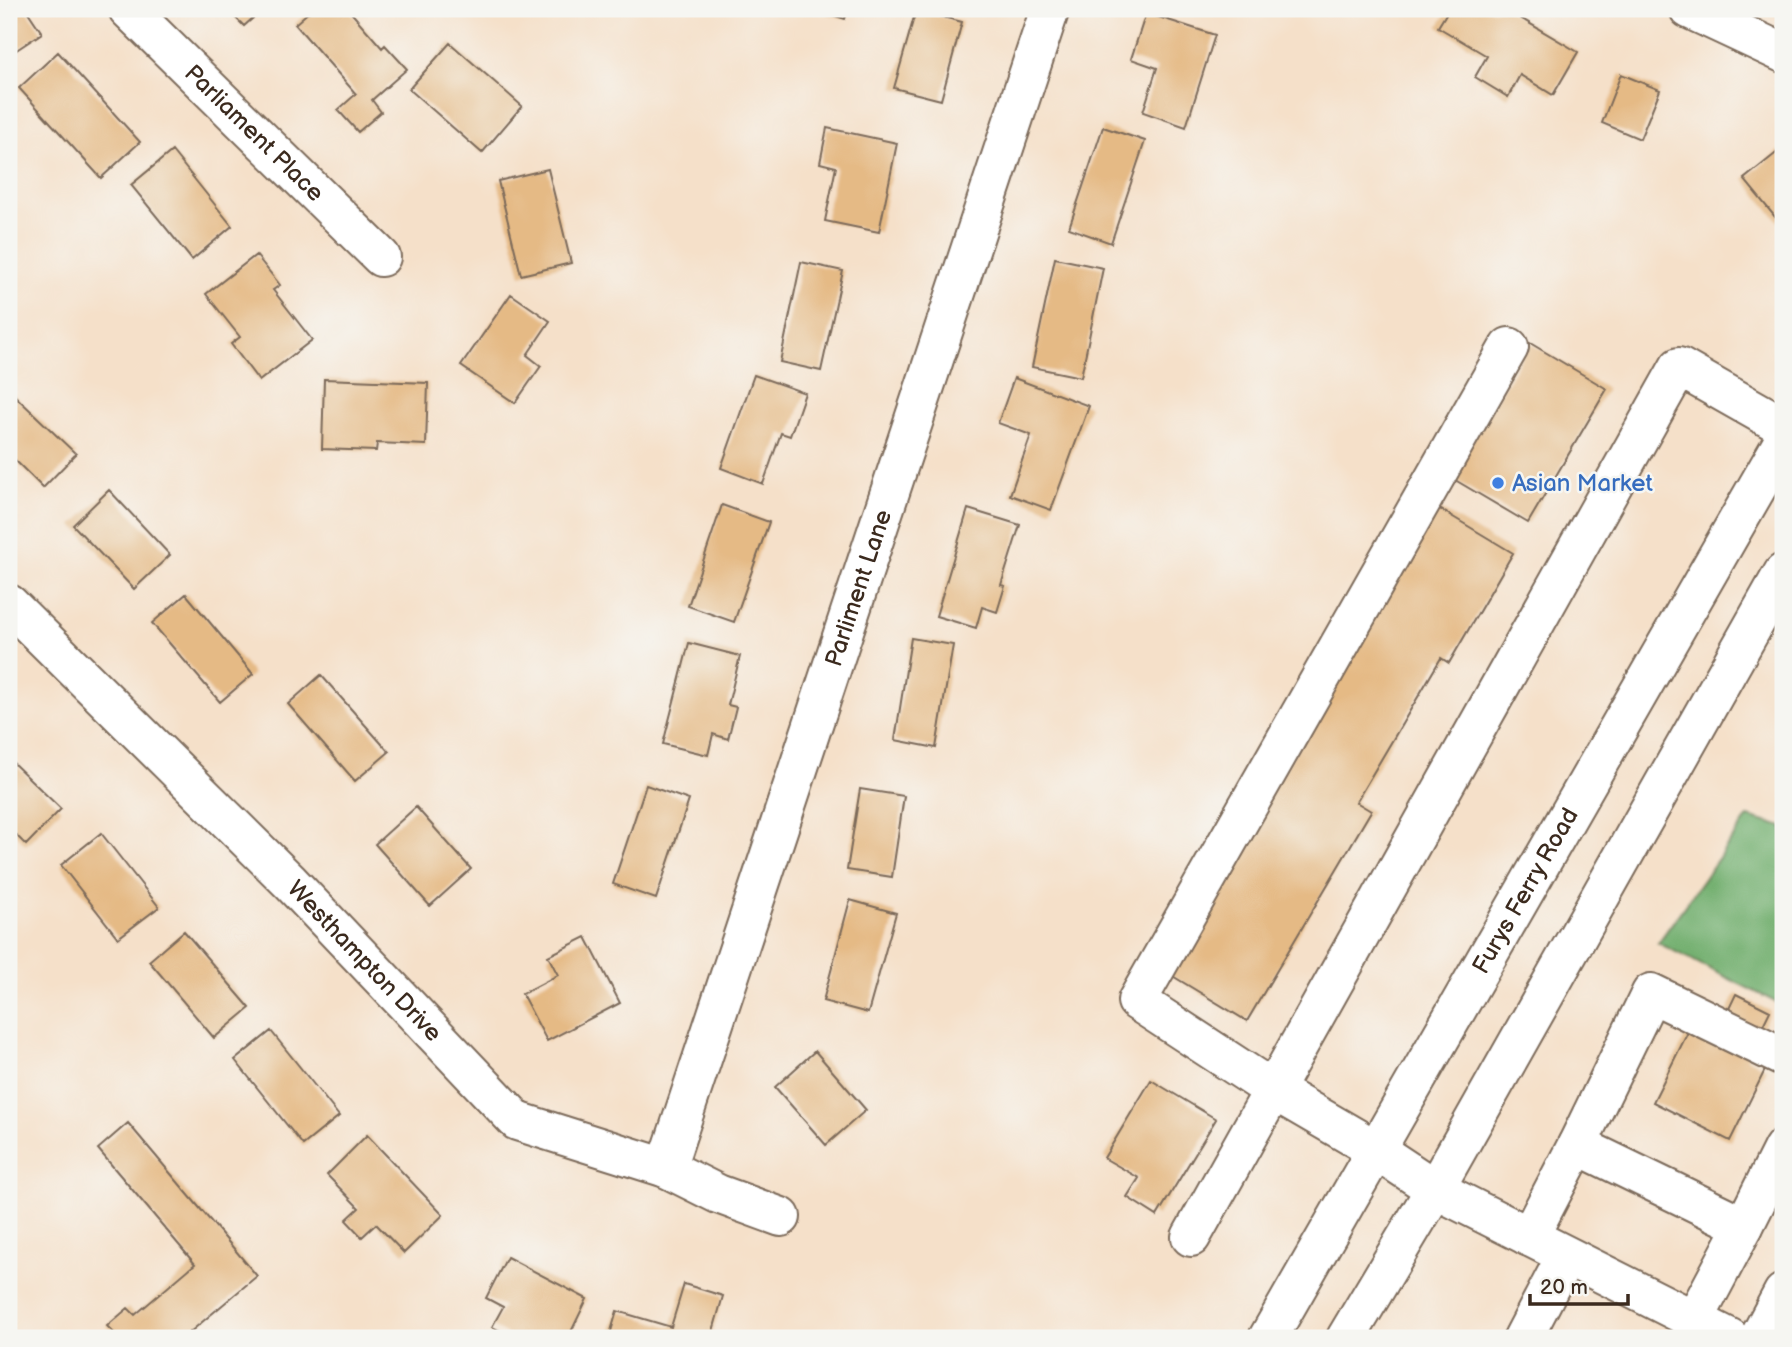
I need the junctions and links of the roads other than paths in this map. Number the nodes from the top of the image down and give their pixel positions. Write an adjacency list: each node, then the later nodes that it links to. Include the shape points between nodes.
1 (128, 9): 5 (street, Parliament Place)
2 (1051, 9): 16 (street, Parliment Lane)
3 (1689, 9): 4 (street)
4 (1783, 53)
5 (381, 257)
6 (1509, 347): 12 (street, via 1137,1001)
7 (1783, 426): 12 (street, via 1679,367)
8 (1783, 442): 15 (street, Furys Ferry Road)
9 (1783, 573): 17 (street)
10 (9, 604): 16 (street, Westhampton Drive, via 290,882 517,1121)
11 (1783, 1057): 13 (street, via 1651,993)
12 (1273, 1090): 15 (street); 20 (street)
13 (1577, 1145): 19 (street); 21 (street)
14 (1783, 1148): 19 (street)
15 (1376, 1150): 17 (street); 25 (street, Furys Ferry Road)
16 (666, 1168): 18 (street, Westhampton Drive, via 718,1194)
17 (1435, 1189): 21 (street); 26 (street)
18 (782, 1217)
19 (1744, 1226): 24 (street)
20 (1191, 1237)
21 (1529, 1237): 22 (street)
22 (1566, 1256): 24 (street); 27 (street)
23 (1783, 1293): 29 (street)
24 (1694, 1320): 28 (street)
25 (1268, 1338)
26 (1346, 1338)
27 (1523, 1338)
28 (1730, 1338)
29 (1759, 1338)

